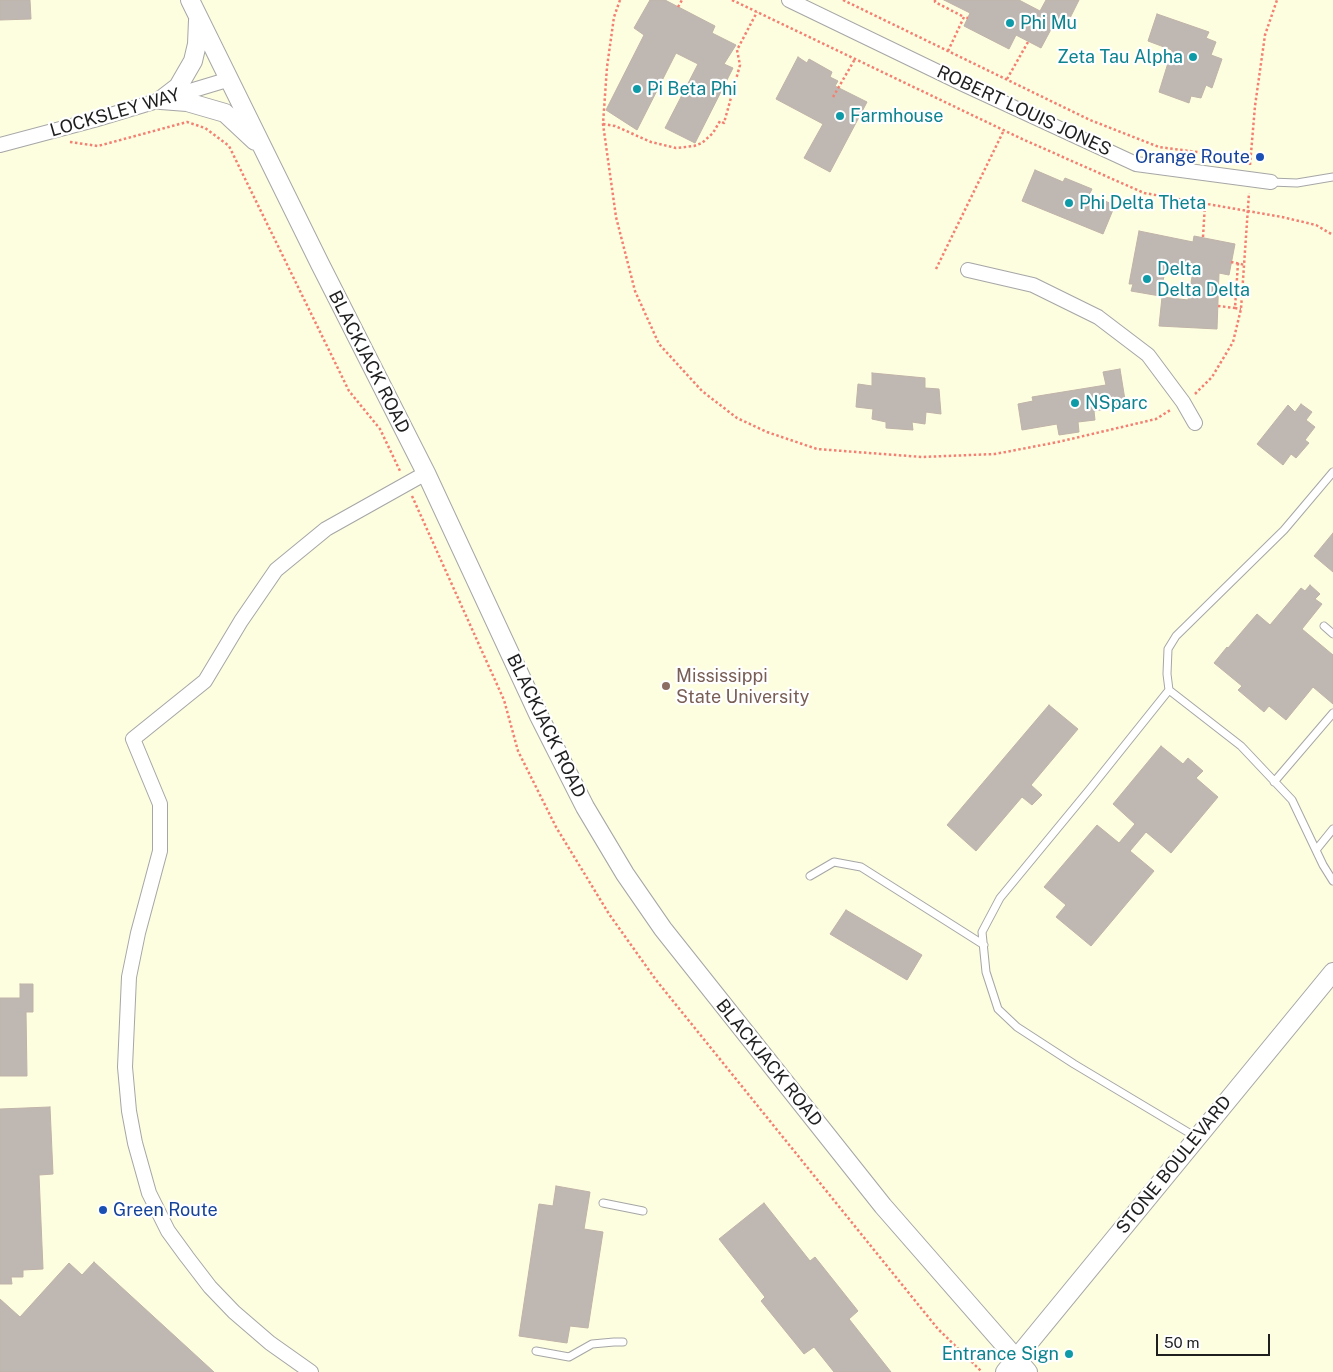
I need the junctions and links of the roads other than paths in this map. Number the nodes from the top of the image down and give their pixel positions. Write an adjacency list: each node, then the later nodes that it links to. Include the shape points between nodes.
1 (190, 0): 3 (street, BLACKJACK ROAD)
2 (789, 0): 9 (street, ROBERT LOUIS JONES, via 1136,164)
3 (198, 17): 4 (street, BLACKJACK ROAD); 5 (street, via 193,61 178,87)
4 (230, 79): 5 (street, LOCKSLEY WAY); 7 (street, BLACKJACK ROAD)
5 (161, 100): 6 (street, LOCKSLEY WAY); 7 (street, via 187,102 225,113)
6 (0, 145)
7 (266, 153): 13 (street, BLACKJACK ROAD)
8 (1333, 177): 9 (lane, via 1296,184)
9 (1271, 182)
10 (968, 270): 11 (street, via 1033,285 1098,318 1148,355)
11 (1195, 423)
12 (1333, 472): 16 (lane, via 1284,530 1176,636 1168,649)
13 (426, 473): 30 (street, BLACKJACK ROAD, via 543,724 585,807 626,874 663,929); 31 (street, via 326,529 276,570 205,680 133,739 160,804 160,851 129,977 125,1050 129,1111 149,1193 168,1231 210,1287 270,1343)
14 (1324, 626): 15 (lane)
15 (1333, 634)
16 (1169, 690): 18 (lane, via 1241,746); 23 (lane, via 1000,898 982,932)
17 (1333, 713): 18 (lane)
18 (1274, 782): 20 (lane, via 1292,800)
19 (1333, 829): 20 (lane)
20 (1316, 850): 22 (lane)
21 (810, 876): 23 (lane, via 834,862 861,868)
22 (1333, 881)
23 (984, 945): 25 (lane, via 986,972 998,1009 1017,1027)
24 (1333, 972): 25 (street, STONE BOULEVARD)
25 (1196, 1137): 30 (street, STONE BOULEVARD)
26 (603, 1203): 27 (lane)
27 (643, 1211)
28 (623, 1342): 29 (lane, via 592,1344 569,1357)
29 (536, 1351)
30 (1010, 1365): 32 (street, BLACKJACK ROAD)
31 (311, 1372)
32 (1028, 1372)

